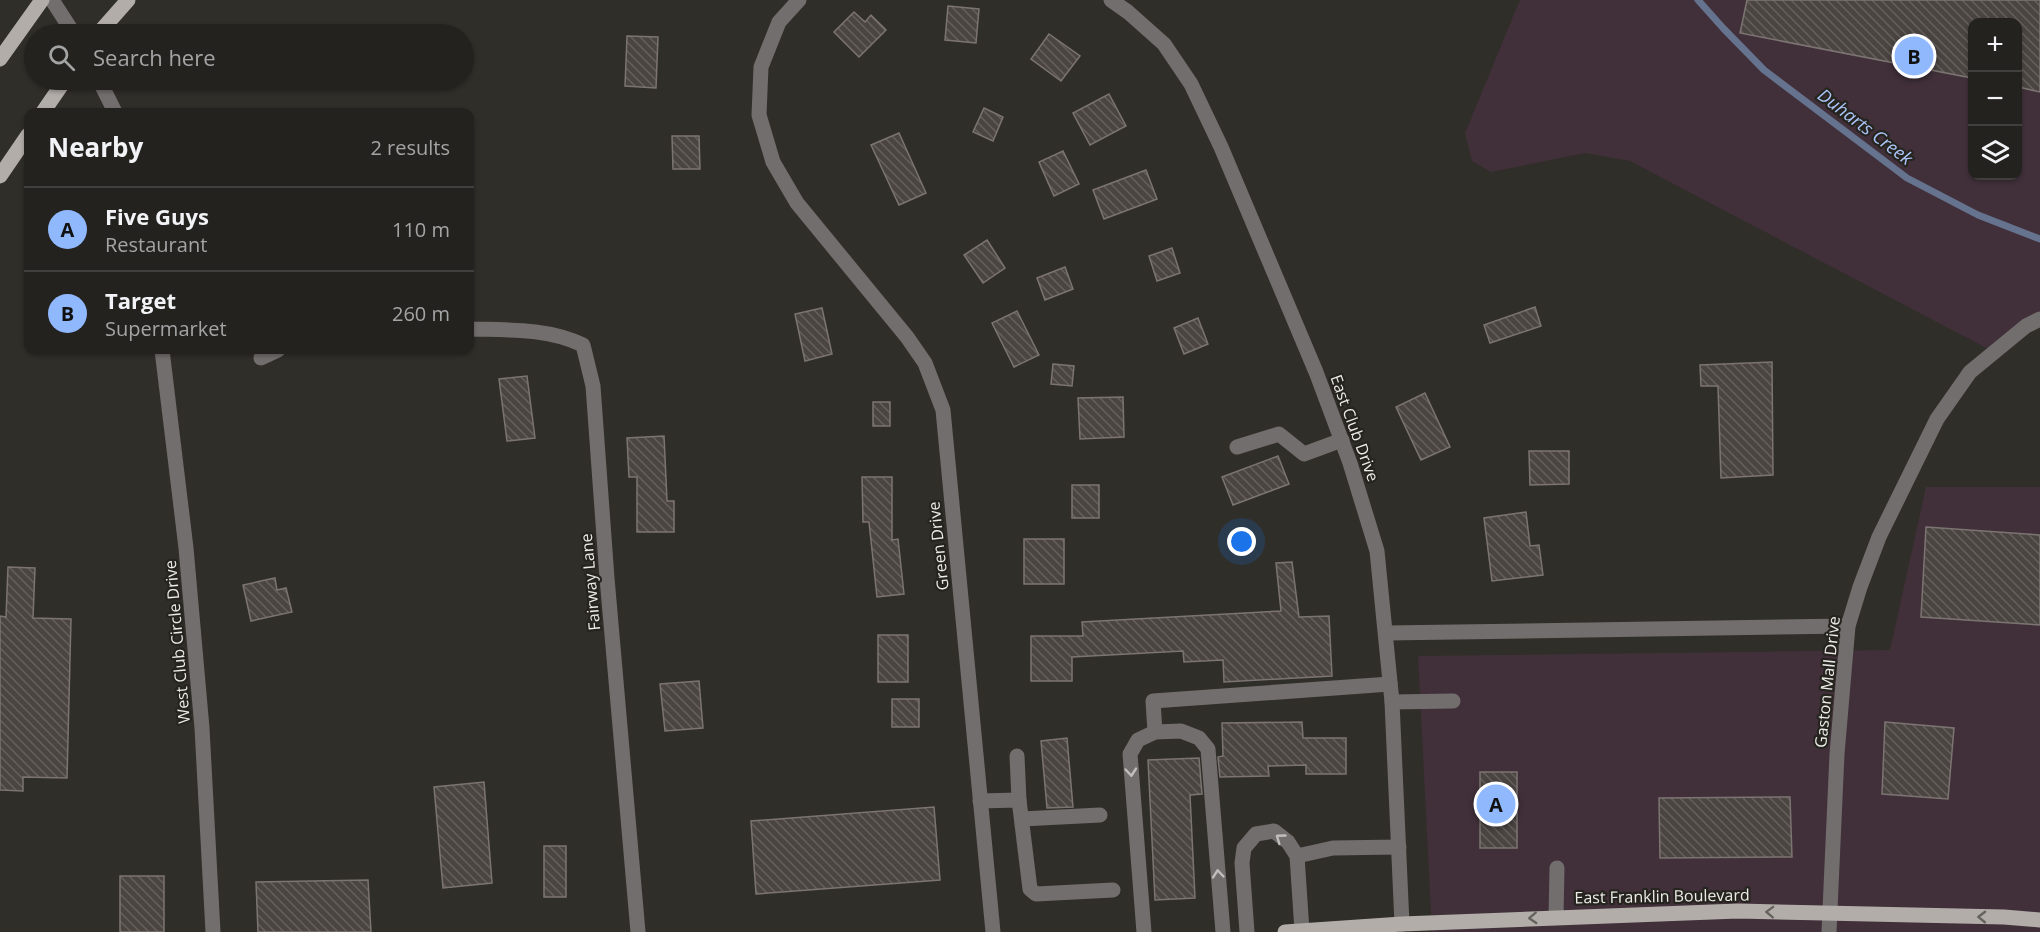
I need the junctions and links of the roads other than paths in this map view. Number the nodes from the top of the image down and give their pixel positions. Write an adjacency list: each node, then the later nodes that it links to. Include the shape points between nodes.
1 (42, 0): 6 (main road)
2 (52, 0): 7 (street)
3 (128, 0): 8 (main road)
4 (799, 0): 32 (street, Green Drive, via 780,22 761,67 759,115 773,162 797,203 919,354 943,410)
5 (1114, 1): 22 (street, East Club Drive, via 1164,44 1191,84 1221,147)
6 (25, 24)
7 (68, 24)
8 (107, 24)
9 (24, 25): 10 (main road)
10 (0, 59)
11 (58, 90): 13 (main road)
12 (104, 90): 14 (street)
13 (46, 108)
14 (113, 108)
15 (22, 151): 16 (main road)
16 (0, 176)
17 (2040, 319): 24 (street, Gaston Mall Drive, via 1970,372 1937,418 1879,537)
18 (474, 328): 45 (street, Fairway Lane, via 564,336 583,345 588,360)
19 (162, 354): 44 (street, West Club Circle Drive, via 186,548 202,728)
20 (270, 354): 21 (street)
21 (261, 358)
22 (1342, 440): 23 (street, via 1304,454 1279,434); 25 (street, East Club Drive, via 1377,551)
23 (1237, 447)
24 (1848, 626): 25 (street); 39 (street, Gaston Mall Drive)
25 (1386, 633): 26 (street, East Club Drive)
26 (1390, 684): 28 (street, East Club Drive); 29 (street, via 1153,701)
27 (1453, 701): 28 (street)
28 (1392, 702): 35 (street, East Club Drive)
29 (1155, 732): 47 (street, one-way to 47, via 1138,740 1130,754); 48 (street, one-way to 29, via 1208,749 1199,738 1181,731)
30 (1017, 756): 31 (street)
31 (1019, 800): 32 (street); 34 (street)
32 (980, 801): 46 (street, Green Drive)
33 (1100, 815): 34 (street)
34 (1022, 819): 38 (street, via 1030,889 1036,894)
35 (1399, 846): 36 (street, via 1334,848); 42 (street, East Club Drive)
36 (1297, 856): 43 (street); 49 (street, one-way to 49, via 1274,831 1256,834 1244,848)
37 (1557, 868): 40 (street)
38 (1113, 890)
39 (1829, 914): 40 (main road, East Franklin Boulevard, one-way to 40, via 1738,911); 41 (main road, East Franklin Boulevard, one-way to 39); 51 (street, Gaston Mall Drive)
40 (1556, 917): 42 (main road, East Franklin Boulevard, one-way to 42)
41 (2040, 920)
42 (1402, 924): 43 (main road, East Franklin Boulevard)
43 (1302, 931): 50 (main road, East Franklin Boulevard)
44 (213, 932)
45 (638, 932)
46 (993, 932)
47 (1144, 932)
48 (1223, 932)
49 (1247, 932)
50 (1285, 932)
51 (1829, 932)

